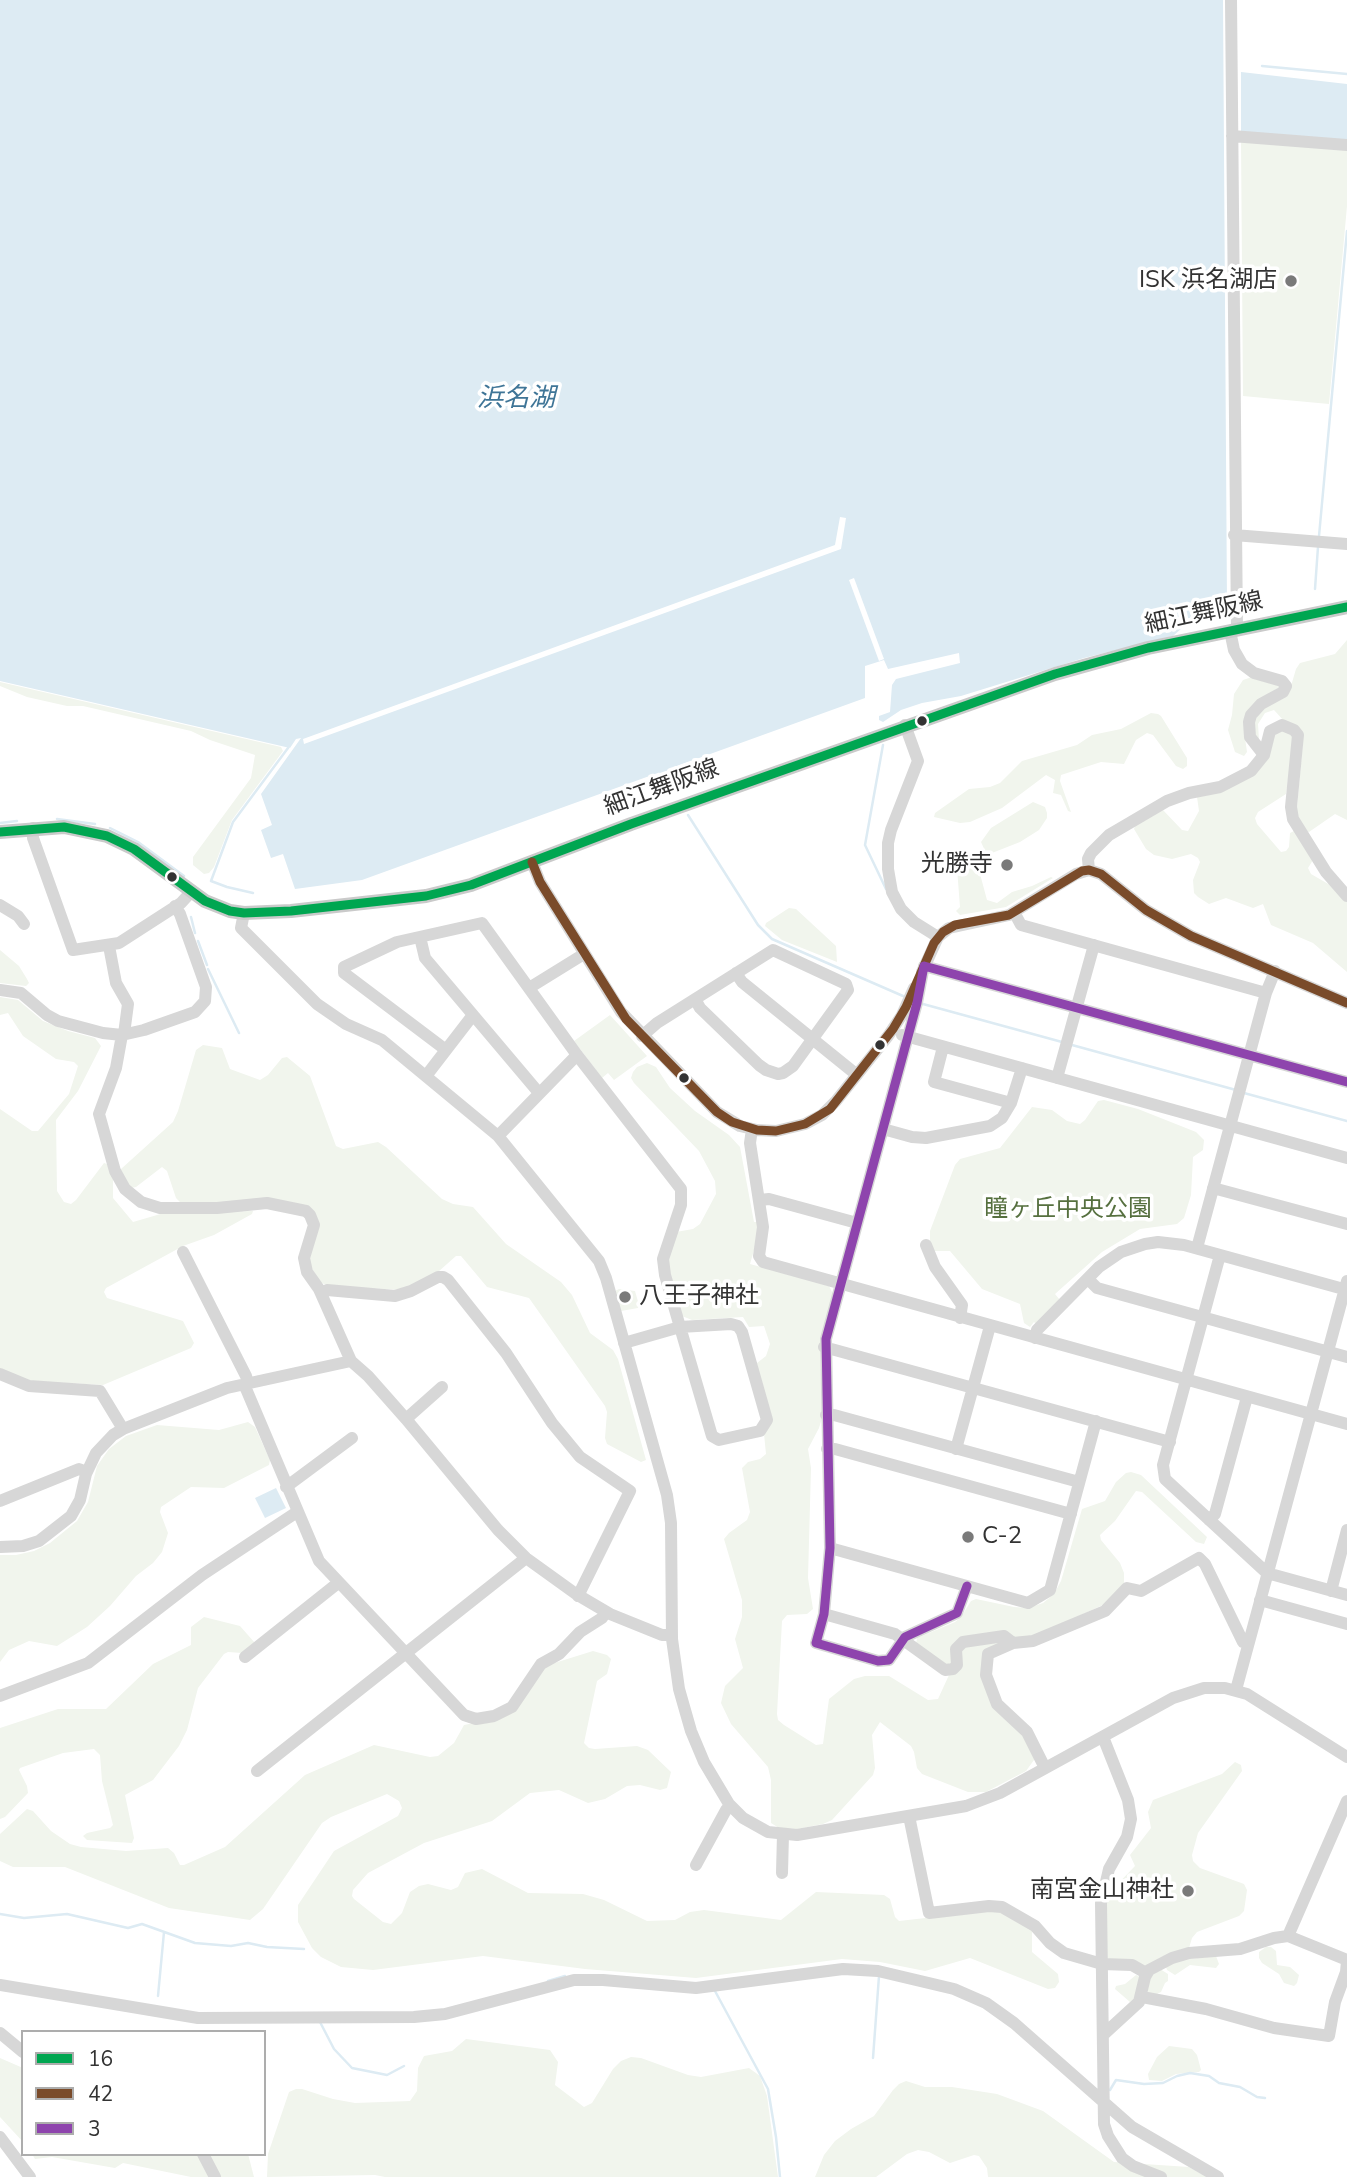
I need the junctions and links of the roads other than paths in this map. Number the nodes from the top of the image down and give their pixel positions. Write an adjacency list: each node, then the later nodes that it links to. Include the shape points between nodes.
1 (1231, 0): 2 (street)
2 (1231, 134): 3 (street); 4 (street)
3 (1347, 145)
4 (1234, 535): 5 (street); 7 (street)
5 (1347, 544)
6 (1347, 607): 7 (main road, 細江舞阪線)
7 (1233, 630): 8 (main road, 細江舞阪線, via 1086,664); 9 (street, via 1234,650 1242,664 1286,686 1255,709 1249,722 1253,744)
8 (905, 726): 12 (main road, 細江舞阪線); 22 (street, via 918,761 891,830 888,869 901,909)
9 (1264, 755): 13 (street, via 1251,771 1231,783 1167,802 1110,835 1091,853); 15 (street, via 1275,727 1294,730 1299,742 1293,819 1326,872)
10 (33, 828): 11 (main road, 細江舞阪線); 14 (main road, 細江舞阪線, via 79,829 107,836 134,849); 24 (street, via 71,947 77,951)
11 (0, 832)
12 (532, 862): 19 (main road, 細江舞阪線, via 434,895); 25 (street)
13 (1089, 870): 18 (street); 27 (street, via 1181,931)
14 (191, 892): 17 (street); 19 (main road, 細江舞阪線, via 218,907)
15 (1347, 895)
16 (0, 905): 20 (street)
17 (175, 906): 24 (street); 37 (street, via 206,987 205,1001 195,1012)
18 (1014, 912): 22 (street, via 956,925); 23 (street, via 1021,925)
19 (244, 913): 47 (street, via 241,928 317,1004 382,1040)
20 (24, 924)
21 (420, 937): 29 (street, via 482,923); 35 (street, via 425,958); 42 (street, via 397,942 344,967 344,973)
22 (938, 937): 26 (street)
23 (1094, 945): 31 (street); 34 (street)
24 (109, 946): 37 (street, via 116,983 128,1004)
25 (584, 954): 29 (street); 38 (street)
26 (924, 966): 34 (street); 36 (street); 39 (street)
27 (1275, 971): 31 (street); 33 (street)
28 (736, 973): 32 (street); 40 (street); 40 (street, via 773,950 846,984 848,990)
29 (529, 988): 43 (street)
30 (0, 990): 37 (street, via 21,993 58,1021)
31 (1266, 993): 44 (street)
32 (695, 999): 38 (street); 40 (street, via 772,1073 789,1070)
33 (1347, 1003)
34 (1077, 1008): 44 (street); 48 (street)
35 (473, 1015): 42 (street); 50 (street)
36 (891, 1032): 39 (street); 46 (street)
37 (123, 1035): 68 (street, via 99,1114 115,1171 125,1189 141,1202 160,1208 267,1203 306,1211 314,1225 305,1265)
38 (642, 1036): 53 (street, via 717,1112)
39 (908, 1037): 41 (street); 54 (street)
40 (813, 1039): 46 (street)
41 (943, 1047): 45 (street); 51 (street, via 934,1082)
42 (446, 1050): 47 (street)
43 (577, 1055): 50 (street); 71 (street, via 681,1189 681,1205 663,1259)
44 (1249, 1055): 49 (street); 52 (street)
45 (1022, 1068): 48 (street); 51 (street)
46 (857, 1075): 53 (street, via 830,1109 814,1120 776,1131)
47 (426, 1076): 55 (street)
48 (1058, 1078): 52 (street)
49 (1347, 1082)
50 (539, 1093): 55 (street)
51 (1011, 1102): 54 (street, via 1002,1118 990,1126 919,1138)
52 (1230, 1126): 56 (street); 57 (street)
53 (752, 1129): 58 (street, via 750,1143)
54 (883, 1129): 59 (street)
55 (498, 1136): 74 (street, via 598,1261)
56 (1347, 1158)
57 (1213, 1188): 60 (street); 62 (street)
58 (760, 1200): 59 (street); 66 (street, via 763,1227 759,1249 764,1262)
59 (857, 1223): 66 (street)
60 (1347, 1224)
61 (926, 1245): 70 (street, via 935,1267 962,1305)
62 (1197, 1248): 64 (street); 65 (street, via 1158,1242 1133,1247 1110,1259)
63 (183, 1252): 81 (street)
64 (1220, 1255): 67 (street); 69 (street)
65 (1088, 1279): 69 (street, via 1097,1288); 73 (street, via 1037,1330)
66 (840, 1285): 70 (street); 75 (street)
67 (1346, 1287): 76 (street)
68 (321, 1293): 78 (street); 111 (street, via 395,1296 438,1277 448,1280 580,1457 630,1491)
69 (1203, 1317): 76 (street); 80 (street)
70 (960, 1318): 72 (street)
71 (680, 1326): 71 (street, via 712,1436 719,1440 760,1431 766,1414 738,1326); 74 (street)
72 (990, 1326): 73 (street); 83 (street)
73 (1035, 1338): 80 (street)
74 (624, 1343): 116 (street, via 670,1509)
75 (824, 1347): 83 (street); 86 (street)
76 (1328, 1351): 77 (street); 85 (street)
77 (1347, 1357)
78 (351, 1361): 81 (street); 87 (street)
79 (0, 1374): 90 (street, via 29,1385 100,1391)
80 (1186, 1380): 84 (street); 92 (street)
81 (246, 1384): 90 (street, via 212,1392); 97 (street)
82 (442, 1387): 87 (street)
83 (973, 1387): 88 (street); 94 (street)
84 (1247, 1397): 85 (street); 101 (street, via 1215,1514)
85 (1311, 1414): 89 (street); 106 (street)
86 (826, 1415): 93 (street); 94 (street)
87 (407, 1419): 105 (street, via 498,1531)
88 (1096, 1421): 92 (street); 96 (street)
89 (1347, 1424)
90 (123, 1429): 95 (street, via 96,1453)
91 (352, 1438): 97 (street)
92 (1170, 1442): 101 (street, via 1163,1465 1165,1479)
93 (827, 1449): 100 (street); 104 (street)
94 (956, 1449): 96 (street)
95 (87, 1472): 98 (street, via 79,1469); 103 (street, via 77,1508 64,1522 31,1544)
96 (1079, 1482): 100 (street)
97 (286, 1487): 99 (street)
98 (0, 1501)
99 (297, 1513): 107 (street, via 319,1561); 123 (street, via 202,1574 88,1663)
100 (1070, 1514): 108 (street, via 1050,1590 1028,1603)
101 (1209, 1520): 106 (street)
102 (1347, 1530): 109 (street)
103 (0, 1547)
104 (830, 1548): 108 (street); 114 (street)
105 (526, 1558): 111 (street); 120 (street)
106 (1268, 1573): 109 (street); 112 (street)
107 (338, 1583): 120 (street); 121 (street)
108 (967, 1586): 117 (street, via 957,1613)
109 (1331, 1591): 110 (street)
110 (1347, 1595)
111 (578, 1596): 113 (street)
112 (1260, 1600): 115 (street); 119 (street)
113 (606, 1612): 116 (street); 120 (street, via 541,1664 519,1699 494,1716 477,1719 464,1715)
114 (824, 1614): 117 (street); 117 (street, via 816,1643 883,1661 893,1657)
115 (1347, 1624)
116 (672, 1635): 129 (street, via 675,1673 691,1731)
117 (902, 1639): 118 (street, via 949,1670 957,1665 956,1649 963,1642 1004,1636)
118 (1013, 1643): 119 (street, via 1033,1641 1105,1611 1127,1588 1141,1591 1199,1558 1242,1642); 126 (street, via 988,1654 986,1675 999,1708 1027,1732)
119 (1248, 1643): 122 (street)
120 (406, 1654): 127 (street)
121 (245, 1657)
122 (1236, 1690): 124 (street, via 1204,1688 1183,1693); 125 (street)
123 (0, 1696)
124 (1102, 1737): 126 (street); 136 (street, via 1131,1818 1102,1891)
125 (1347, 1757)
126 (1045, 1768): 130 (street, via 978,1802)
127 (257, 1771)
128 (1347, 1801): 134 (street)
129 (730, 1806): 131 (street, via 751,1824); 132 (street)
130 (909, 1816): 131 (street); 136 (street, via 929,1913 1002,1907 1041,1930 1064,1953)
131 (783, 1834): 133 (street)
132 (696, 1866)
133 (782, 1873)
134 (1288, 1936): 135 (street); 137 (street, via 1240,1950 1180,1955)
135 (1347, 1960): 139 (street, via 1329,2036)
136 (1102, 1964): 137 (street, via 1132,1965); 141 (street)
137 (1146, 1973): 139 (street)
138 (0, 1985): 143 (street, via 198,2018 414,2017 445,2014 574,1980 696,1988 860,1969 954,1989 986,2003)
139 (1142, 1997): 141 (street)
140 (0, 2033): 142 (street)
141 (1103, 2035): 143 (street)
142 (21, 2050)
143 (1103, 2103): 148 (street, via 1104,2124 1114,2148 1133,2166); 149 (street, via 1132,2127)
144 (0, 2137): 146 (street)
145 (204, 2156): 147 (street)
146 (30, 2177)
147 (215, 2177)
148 (1161, 2177)
149 (1218, 2177)

